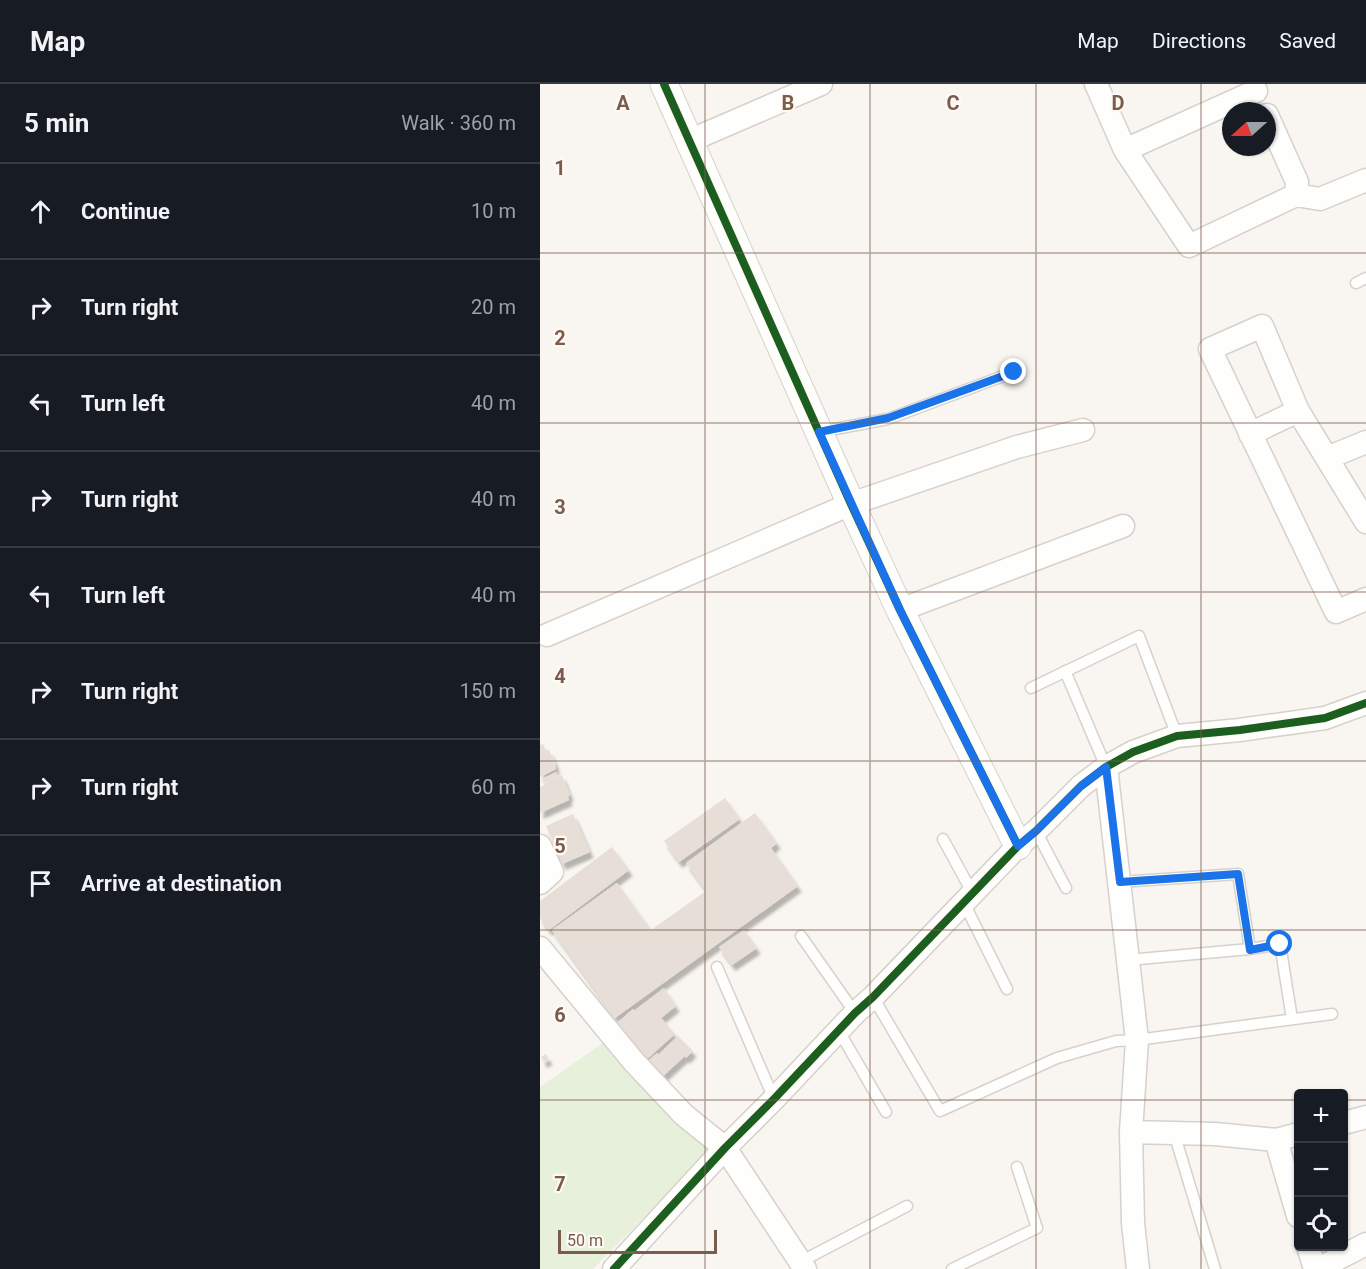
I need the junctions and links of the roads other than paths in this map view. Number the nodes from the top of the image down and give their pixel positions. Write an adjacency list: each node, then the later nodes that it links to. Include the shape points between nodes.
1 (664, 84): 6 (street)
2 (821, 84): 6 (street)
3 (1096, 84): 7 (street)
4 (1258, 95): 7 (street)
5 (1276, 134): 9 (street, via 1298,182)
6 (689, 141): 13 (street)
7 (1125, 150): 9 (street, via 1189,246)
8 (1366, 180): 9 (street, via 1320,199)
9 (1296, 195)
10 (1014, 372): 13 (lane, via 888,418)
11 (1298, 411): 14 (street); 14 (street, via 1262,326 1210,349); 16 (street)
12 (1083, 430): 17 (street, via 1017,447)
13 (819, 432): 17 (street)
14 (1250, 434): 20 (street, via 1336,612)
15 (1366, 442): 16 (street)
16 (1327, 458): 18 (street)
17 (851, 504): 21 (street); 22 (street)
18 (1366, 522)
19 (1123, 526): 21 (street)
20 (1366, 599)
21 (900, 610): 28 (street)
22 (548, 635)
23 (1065, 671): 24 (lane); 26 (lane, via 1139,636); 27 (lane)
24 (1031, 688)
25 (1366, 703): 26 (street, via 1325,718)
26 (1177, 736): 27 (street)
27 (1106, 767): 28 (street); 32 (street)
28 (1027, 838): 33 (lane); 34 (street)
29 (943, 839): 34 (lane)
30 (540, 846): 31 (street, via 552,872)
31 (540, 882)
32 (1120, 882): 37 (lane, via 1238,874); 38 (street)
33 (1066, 888)
34 (968, 898): 40 (lane); 41 (street)
35 (801, 936): 42 (lane)
36 (540, 948): 55 (street, via 634,1062 684,1115)
37 (1250, 950): 38 (lane); 44 (lane, via 1280,944)
38 (1128, 960): 46 (street)
39 (717, 967): 47 (lane)
40 (1007, 989)
41 (873, 997): 42 (street); 46 (lane, via 939,1111 1057,1058 1116,1041)
42 (855, 1014): 45 (street)
43 (1332, 1014): 44 (lane)
44 (1292, 1019): 46 (lane)
45 (839, 1031): 47 (street); 48 (lane)
46 (1137, 1040): 51 (street)
47 (774, 1099): 55 (street)
48 (886, 1112)
49 (1366, 1118): 50 (street)
50 (1348, 1122)
51 (1131, 1132): 52 (street); 64 (street)
52 (1174, 1133): 54 (street); 65 (lane)
53 (1294, 1135): 54 (street)
54 (1276, 1140): 57 (street)
55 (725, 1148): 61 (street); 62 (street)
56 (1017, 1167): 63 (lane, via 1036,1228)
57 (1294, 1199)
58 (907, 1206): 61 (lane)
59 (1366, 1244): 66 (street)
60 (1310, 1251): 66 (street)
61 (803, 1265)
62 (614, 1269)
63 (952, 1269)
64 (1138, 1269)
65 (1215, 1269)
66 (1316, 1269)

